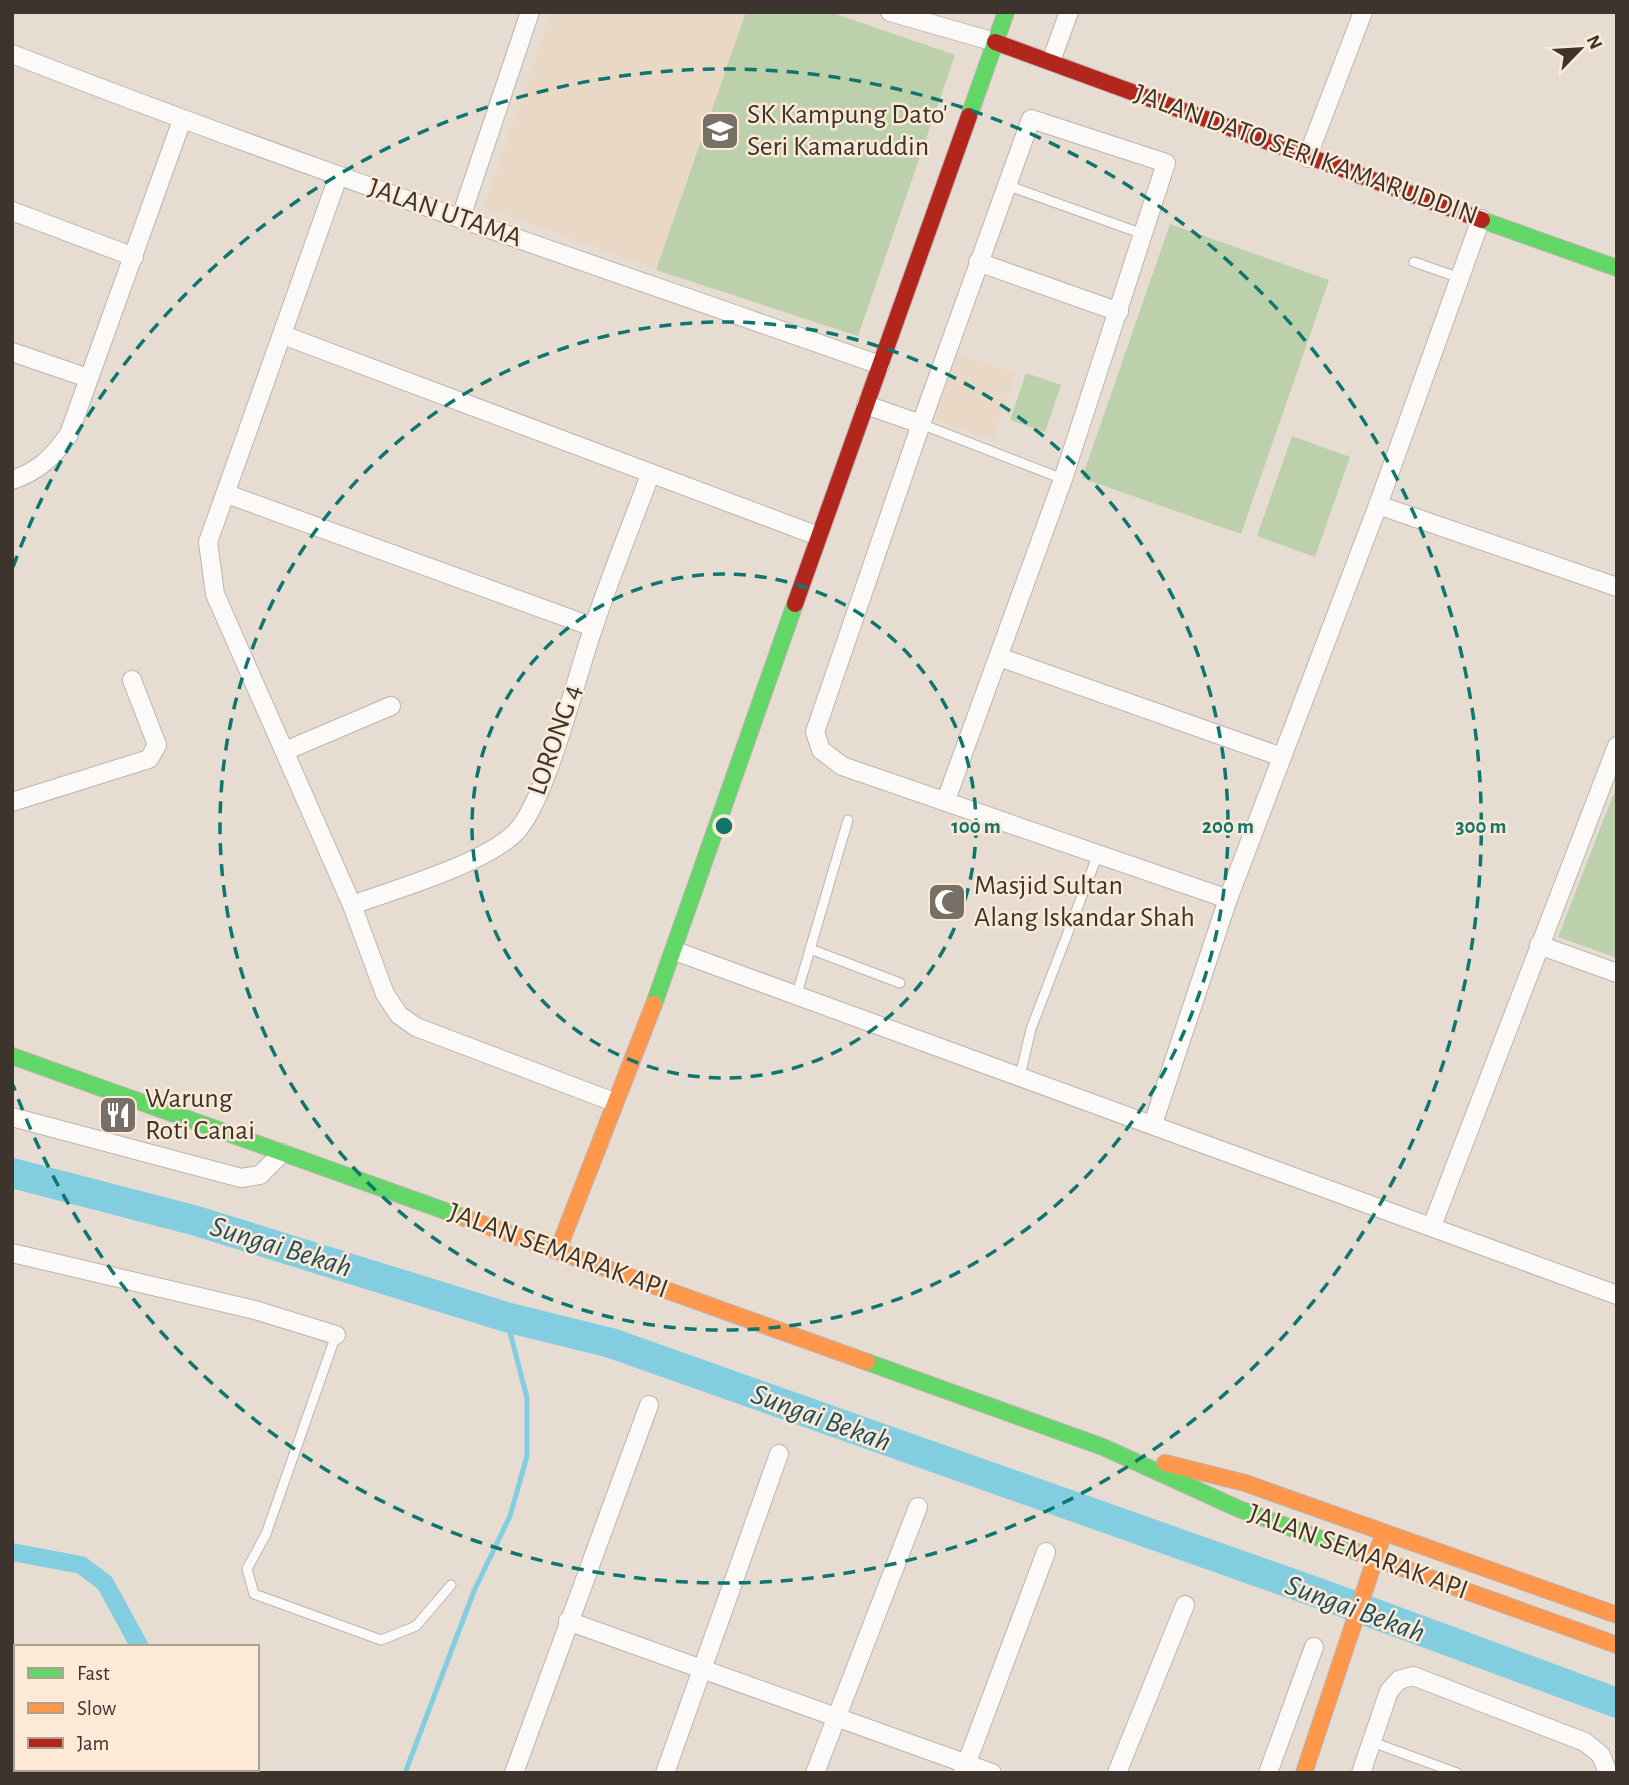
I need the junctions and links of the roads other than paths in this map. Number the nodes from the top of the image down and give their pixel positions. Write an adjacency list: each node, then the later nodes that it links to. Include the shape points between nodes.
1 (530, 12): 14 (street)
2 (890, 12): 6 (street)
3 (1006, 12): 6 (street)
4 (1069, 12): 8 (street)
5 (1363, 12): 10 (street)
6 (995, 42): 8 (street, JALAN DATO SERI KAMARUDDIN); 25 (street)
7 (12, 54): 9 (street, JALAN UTAMA)
8 (1051, 61): 10 (street, JALAN DATO SERI KAMARUDDIN)
9 (182, 120): 11 (street, JALAN UTAMA); 17 (street)
10 (1307, 158): 15 (street, JALAN DATO SERI KAMARUDDIN)
11 (338, 177): 14 (street, JALAN UTAMA); 23 (street)
12 (1006, 185): 16 (lane); 16 (street, via 1031,119 1166,163); 18 (street)
13 (12, 211): 17 (street)
14 (461, 217): 25 (street, JALAN UTAMA)
15 (1481, 219): 20 (street, JALAN DATO SERI KAMARUDDIN); 21 (street)
16 (1143, 234): 22 (street)
17 (134, 257): 26 (street)
18 (978, 262): 22 (street); 28 (street)
19 (1414, 262): 21 (lane)
20 (1617, 268)
21 (1460, 278): 33 (street)
22 (1119, 312): 30 (street)
23 (283, 335): 29 (street); 32 (street)
24 (12, 352): 26 (street)
25 (880, 365): 27 (street)
26 (88, 378): 31 (street, via 69,434 52,458)
27 (866, 405): 28 (street); 34 (street)
28 (920, 424): 30 (lane); 43 (street, via 816,732 821,750 842,766)
29 (650, 475): 34 (street); 36 (street, LORONG 4)
30 (1063, 479): 37 (street)
31 (12, 480)
32 (226, 494): 36 (street); 41 (street, via 208,542 215,594)
33 (1378, 505): 35 (street); 42 (street)
34 (818, 536): 51 (street)
35 (1617, 587)
36 (593, 627): 48 (street, LORONG 4, via 539,794 517,830 498,846 468,860)
37 (999, 657): 42 (street); 43 (street)
38 (132, 680): 44 (street, via 157,744 149,759)
39 (391, 706): 41 (street)
40 (1617, 746): 49 (street)
41 (285, 751): 48 (street)
42 (1282, 757): 47 (street)
43 (946, 800): 46 (street)
44 (12, 802)
45 (848, 820): 50 (lane)
46 (1098, 854): 47 (street); 56 (lane, via 1031,1029)
47 (1228, 899): 59 (street)
48 (352, 905): 57 (street, via 385,994 399,1015 416,1027)
49 (1539, 945): 52 (street); 61 (street)
50 (810, 948): 53 (lane); 54 (lane)
51 (675, 951): 54 (street); 57 (street)
52 (1617, 973)
53 (900, 983)
54 (796, 997): 56 (street)
55 (12, 1056): 60 (street, JALAN SEMARAK API)
56 (1020, 1076): 59 (street)
57 (614, 1102): 62 (street)
58 (12, 1117): 60 (street, via 240,1178 260,1175)
59 (1153, 1124): 61 (street)
60 (282, 1153): 62 (street, JALAN SEMARAK API)
61 (1432, 1226): 64 (street)
62 (558, 1250): 67 (street, JALAN SEMARAK API)
63 (12, 1253): 65 (street, via 242,1307)
64 (1617, 1295)
65 (336, 1335): 73 (lane, via 266,1534 247,1569 254,1594 381,1640 416,1626)
66 (649, 1405): 76 (street)
67 (1103, 1447): 70 (street, JALAN SEMARAK API, via 1245,1483); 72 (street, JALAN SEMARAK API, via 1239,1509)
68 (779, 1454): 79 (street)
69 (918, 1507): 80 (street)
70 (1384, 1532): 72 (street); 75 (street, JALAN SEMARAK API)
71 (1046, 1552): 82 (street)
72 (1376, 1559): 77 (street, JALAN SEMARAK API); 89 (street)
73 (451, 1585)
74 (1185, 1605): 87 (street)
75 (1617, 1615)
76 (568, 1621): 79 (street); 83 (street)
77 (1617, 1645)
78 (1314, 1647): 88 (street)
79 (704, 1668): 80 (street); 84 (street)
80 (835, 1716): 82 (street); 85 (street)
81 (1372, 1742): 90 (street); 91 (lane); 92 (street, via 1389,1691 1399,1680 1413,1676 1585,1742 1601,1755)
82 (965, 1768): 86 (street)
83 (514, 1773)
84 (665, 1773)
85 (815, 1773)
86 (992, 1773)
87 (1117, 1773)
88 (1268, 1773)
89 (1304, 1773)
90 (1361, 1773)
91 (1457, 1773)
92 (1608, 1773)

